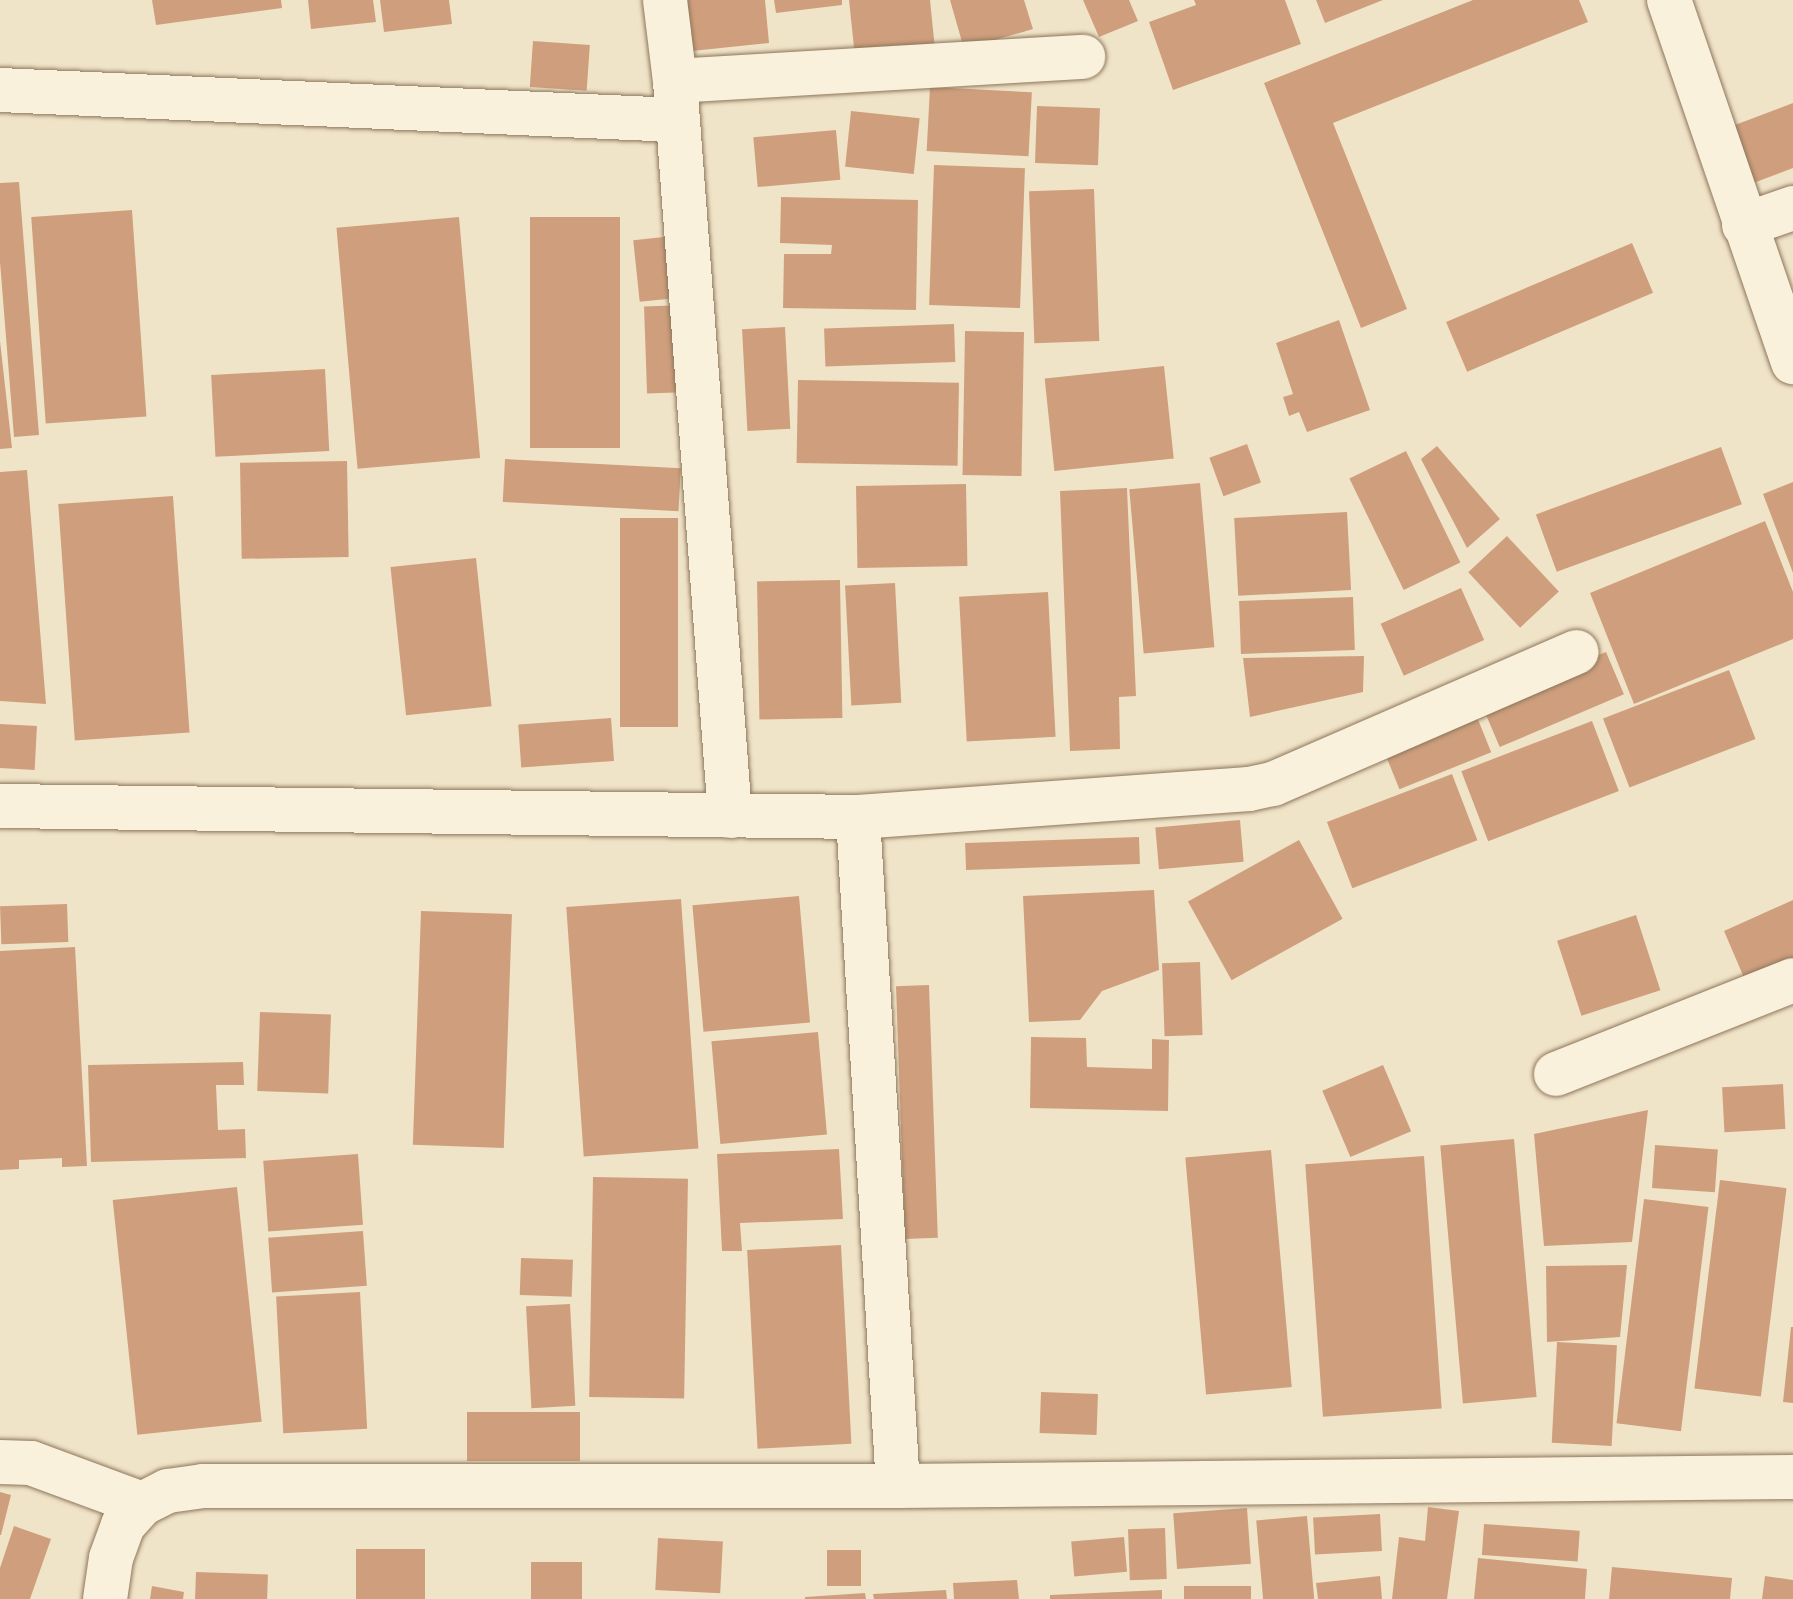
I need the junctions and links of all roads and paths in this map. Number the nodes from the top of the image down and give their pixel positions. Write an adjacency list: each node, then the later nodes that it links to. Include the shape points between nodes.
1 (665, 0): 5 (street)
2 (1669, 0): 7 (street)
3 (1083, 57): 5 (street)
4 (0, 90): 5 (street)
5 (676, 100): 11 (street)
6 (1793, 208): 7 (street)
7 (1744, 225): 8 (street)
8 (1793, 362)
9 (1576, 652): 12 (street, via 1273,784)
10 (0, 806): 11 (street)
11 (730, 816): 12 (street)
12 (858, 817): 17 (street)
13 (1793, 980): 14 (street)
14 (1556, 1074)
15 (0, 1462): 18 (street, via 31,1463)
16 (1793, 1477): 17 (street)
17 (898, 1486): 18 (street, via 202,1486 168,1491)
18 (142, 1504): 19 (street, via 123,1525)
19 (105, 1599)

